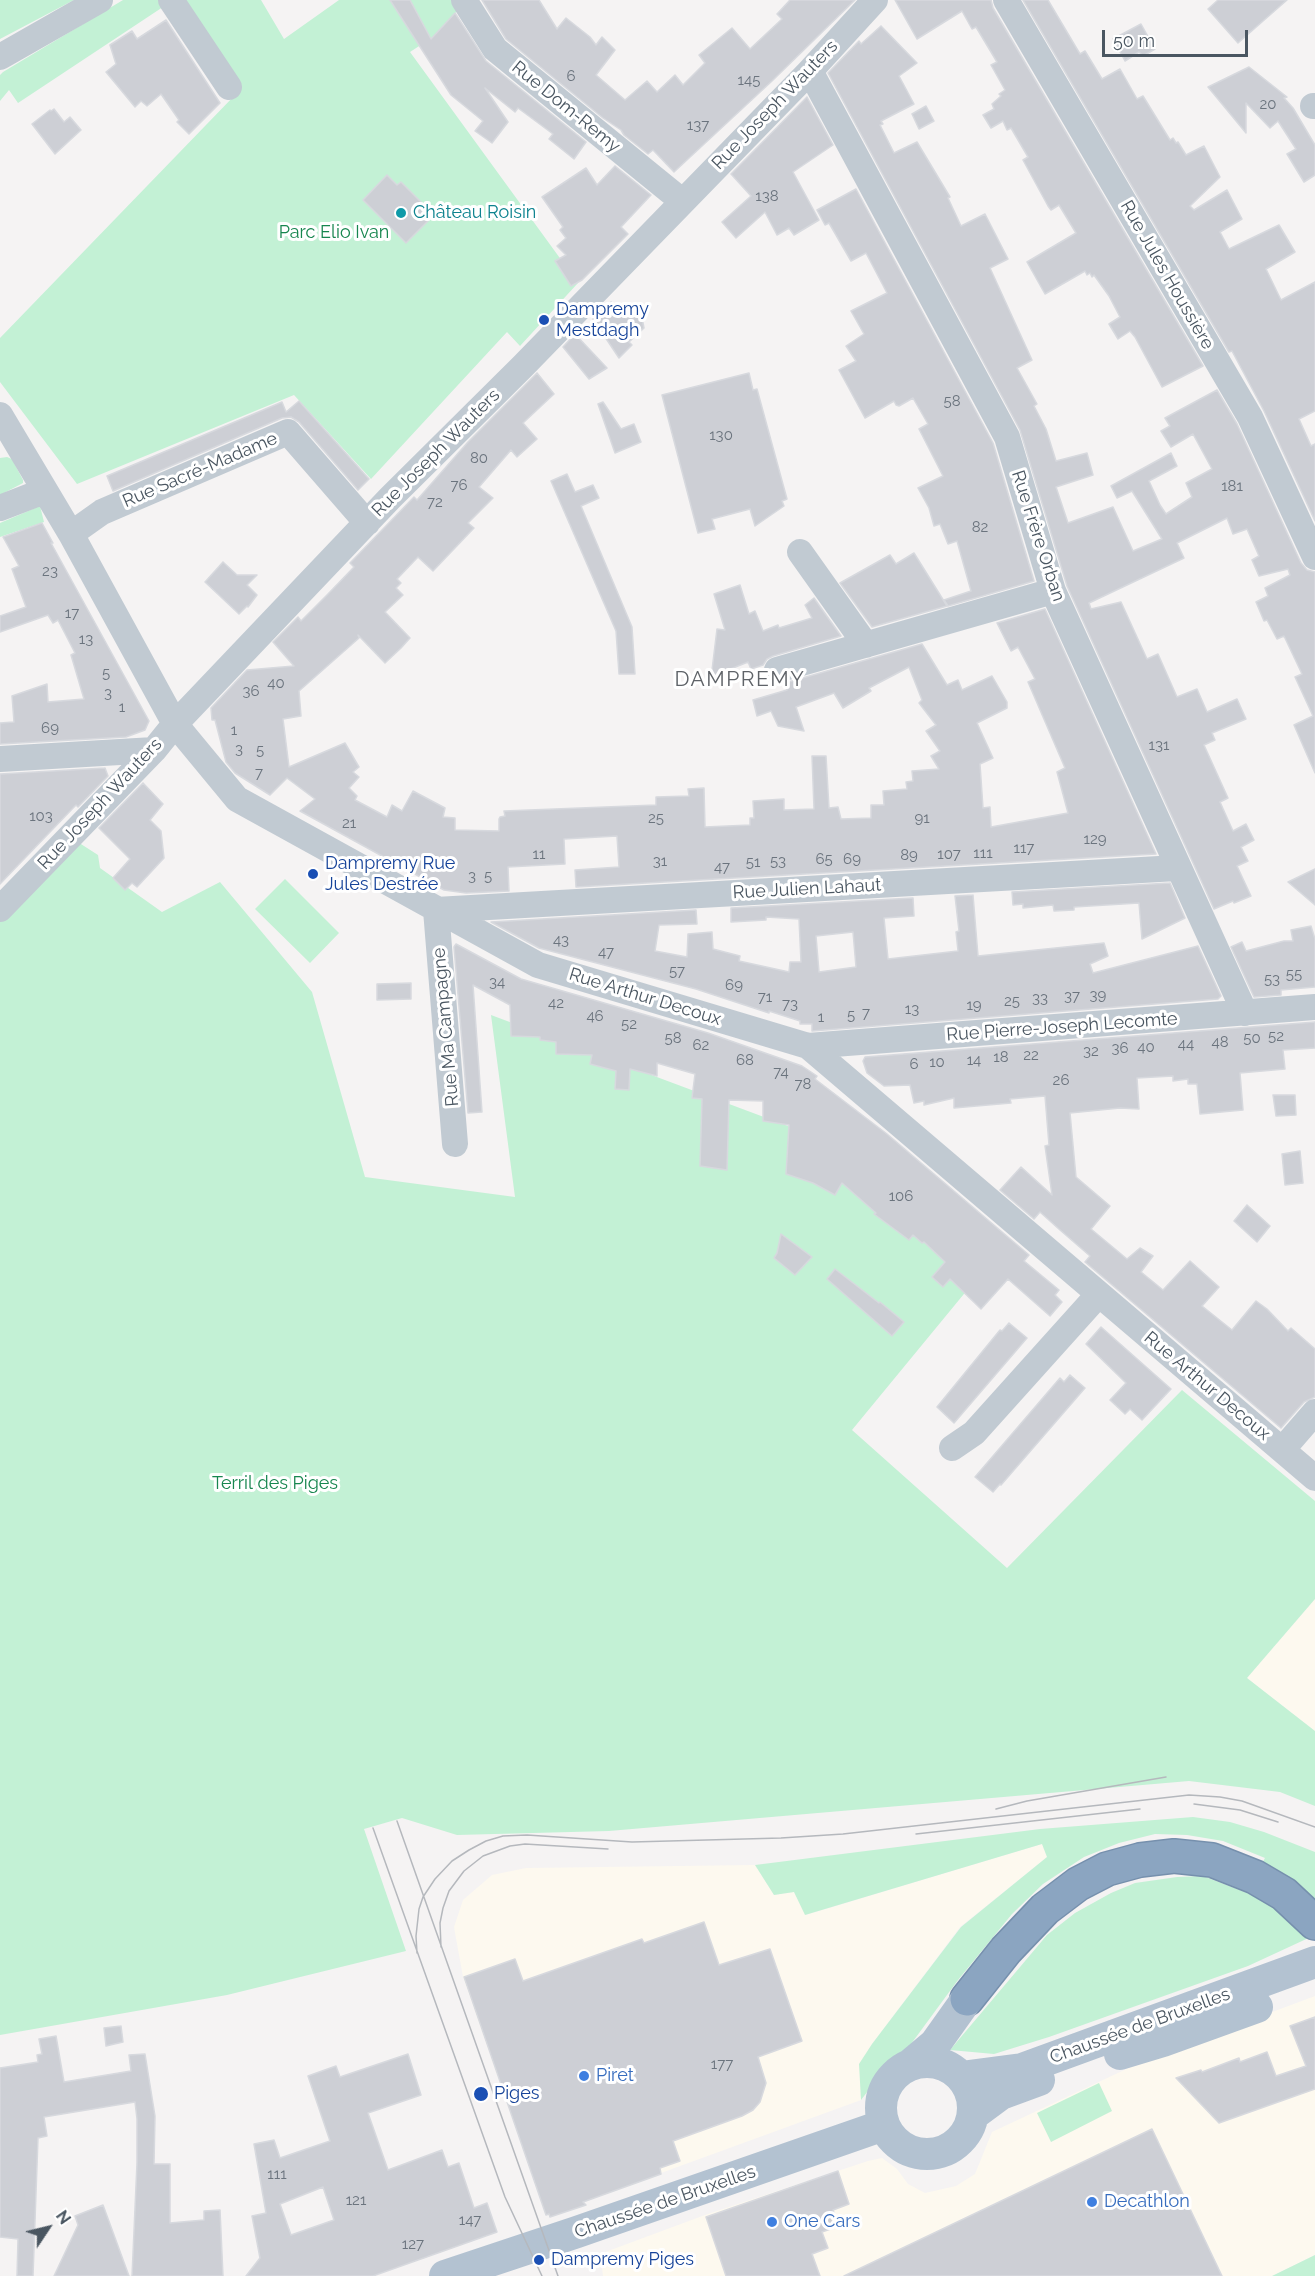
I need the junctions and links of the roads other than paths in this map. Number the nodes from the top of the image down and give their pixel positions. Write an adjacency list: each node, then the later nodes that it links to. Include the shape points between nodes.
1 (100, 0): 6 (street)
2 (171, 0): 8 (street)
3 (465, 0): 9 (street, Rue Dom-Remy, via 495,49)
4 (875, 0): 7 (street, Rue Joseph Wauters)
5 (1006, 0): 16 (street, Rue Jules Houssière, via 1250,417)
6 (0, 57)
7 (810, 71): 9 (street, Rue Joseph Wauters); 17 (street, Rue Frère Orban, via 1007,437)
8 (229, 87)
9 (682, 201): 13 (street, Rue Joseph Wauters)
10 (0, 416): 11 (street)
11 (44, 491): 12 (street); 14 (street)
12 (0, 508)
13 (367, 523): 14 (street, Rue Sacré-Madame, via 288,432 102,512); 20 (street, Rue Joseph Wauters)
14 (71, 534): 20 (street)
15 (800, 552): 18 (street)
16 (1315, 557)
17 (1053, 591): 18 (street); 23 (street, Rue Frère Orban)
18 (866, 645): 19 (street)
19 (777, 670)
20 (175, 724): 21 (street, Rue Joseph Wauters); 25 (street, Rue Arthur Decoux, via 237,799)
21 (154, 750): 22 (street); 24 (street, Rue Joseph Wauters)
22 (0, 759)
23 (1178, 868): 25 (street, Rue Julien Lahaut); 27 (street, Rue Frère Orban)
24 (0, 909)
25 (436, 910): 28 (street, Rue Arthur Decoux, via 538,965); 29 (street, Rue Ma Campagne)
26 (1315, 1006): 27 (street, Rue Pierre-Joseph Lecomte)
27 (1245, 1013): 28 (street, Rue Pierre-Joseph Lecomte)
28 (808, 1046): 30 (street, Rue Arthur Decoux)
29 (455, 1144)
30 (1099, 1294): 32 (street, via 974,1434); 33 (street, Rue Arthur Decoux)
31 (1315, 1412): 33 (street)
32 (952, 1449)
33 (1282, 1450): 34 (street, Rue Arthur Decoux)
34 (1315, 1478)
35 (1315, 1923): 38 (highway, via 1284,1894 1256,1877 1212,1860 1174,1856 1140,1860 1107,1869 1078,1884 1045,1910)
36 (1315, 1962): 40 (main road, Chaussée de Bruxelles, via 1022,2069)
37 (1315, 1985): 41 (main road, Chaussée de Bruxelles, via 1163,2041 1001,2094)
38 (967, 1999): 39 (main road, via 935,2044)
39 (910, 2065): 40 (main road, via 934,2062); 42 (main road, via 886,2085 881,2112)
40 (961, 2077): 41 (main road, via 971,2091)
41 (974, 2114): 42 (main road, Chaussée de Bruxelles, via 963,2138 952,2148 928,2155 897,2144)
42 (884, 2125): 43 (main road, Chaussée de Bruxelles)
43 (445, 2276)

